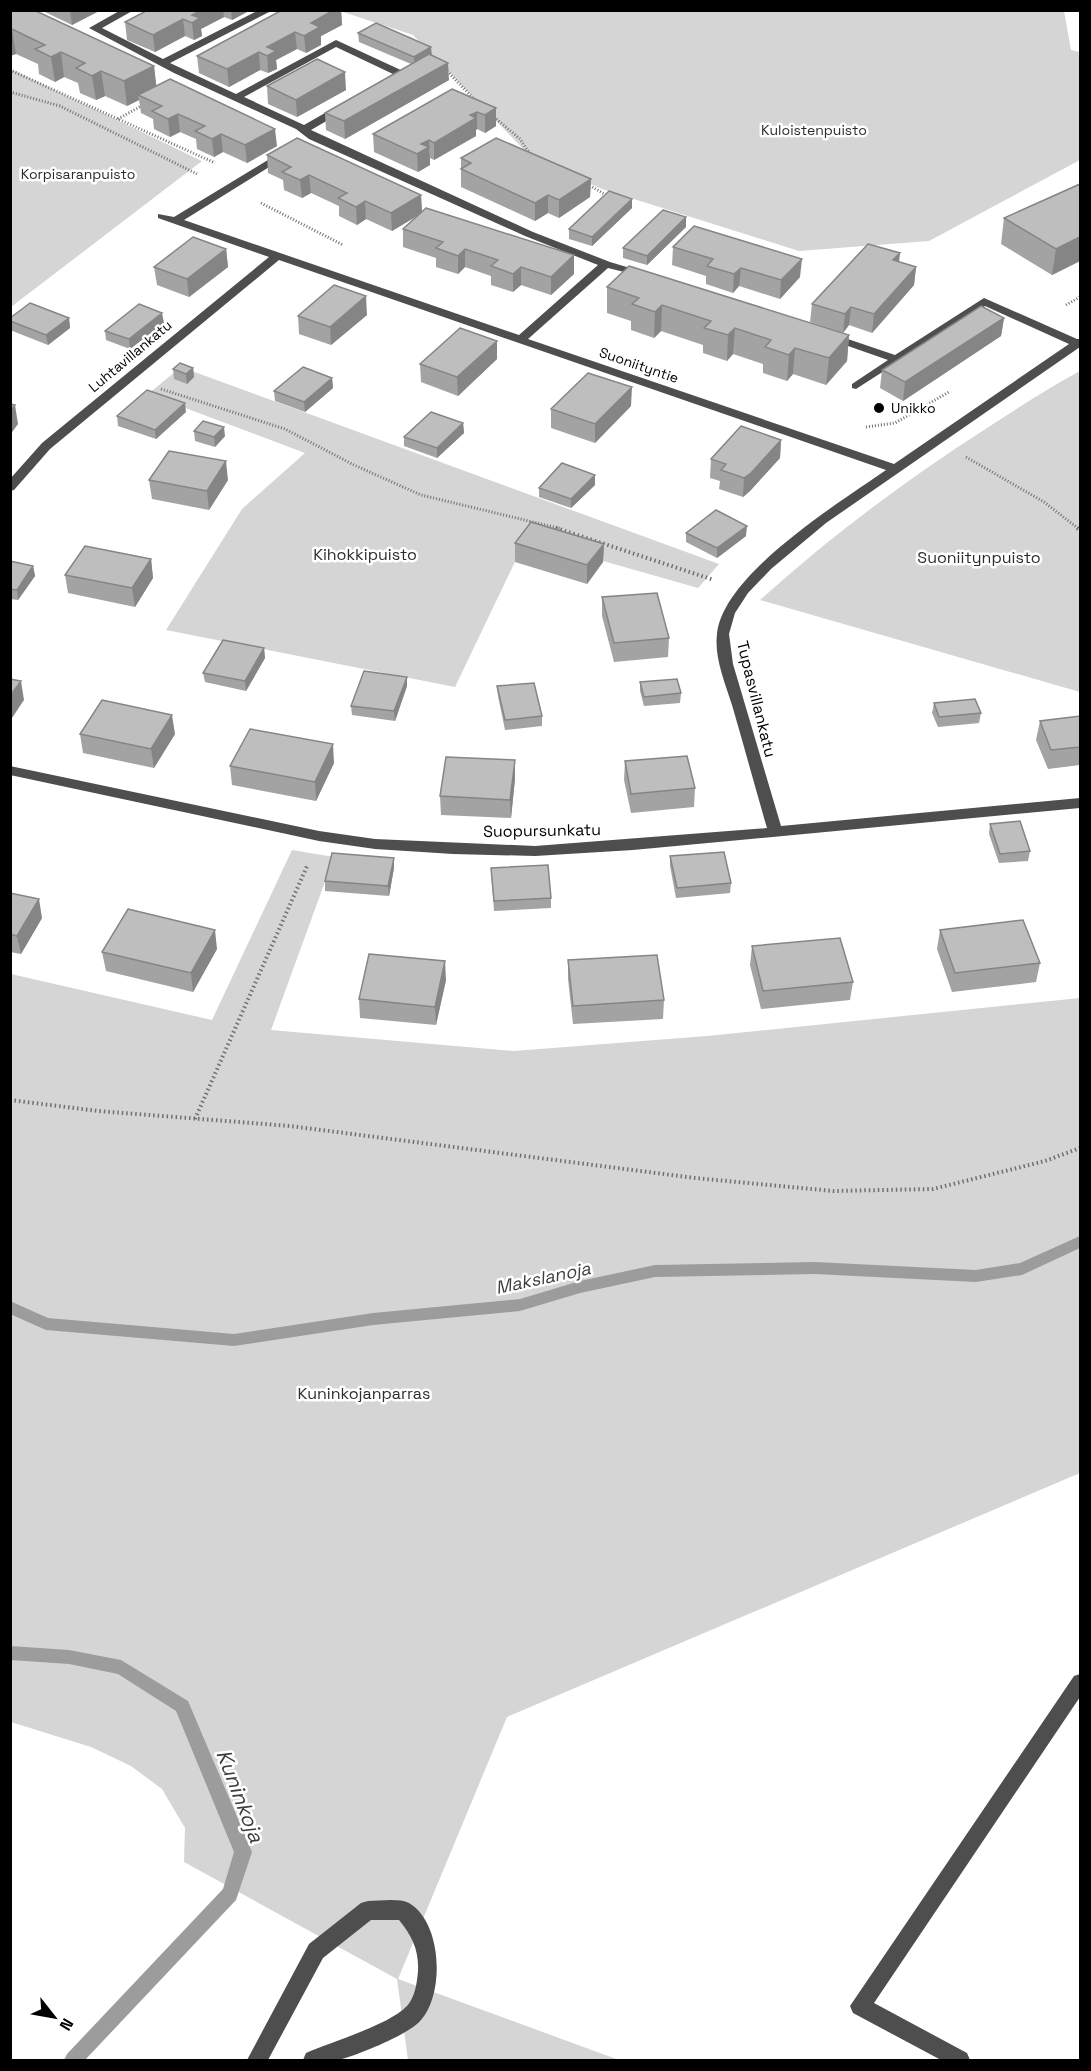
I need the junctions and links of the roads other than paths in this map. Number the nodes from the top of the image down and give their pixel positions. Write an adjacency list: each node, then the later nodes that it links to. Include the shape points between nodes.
1 (129, 10): 3 (street, via 94,28)
2 (268, 10): 3 (street)
3 (163, 63): 5 (street)
4 (372, 90): 5 (street, via 401,74 336,43)
5 (237, 97): 7 (street)
6 (352, 102): 7 (street)
7 (307, 137): 12 (street, via 478,213)
8 (293, 149): 10 (street)
9 (162, 216): 10 (street, Suoniityntie)
10 (175, 221): 11 (street, Suoniityntie)
11 (276, 256): 15 (street, Suoniityntie); 20 (street, Luhtavillankatu, via 46,446)
12 (606, 264): 13 (street); 15 (street)
13 (652, 276)
14 (819, 332): 17 (street)
15 (520, 340): 19 (street, Suoniityntie)
16 (1079, 343): 17 (street, via 984,301); 19 (street)
17 (894, 358): 18 (street)
18 (856, 386)
19 (895, 469): 23 (street, Tupasvillankatu, via 788,548 755,576 732,604 723,633 732,683)
20 (12, 481)
21 (10, 770): 23 (street, Suopursunkatu, via 319,836 375,844 535,851)
22 (1080, 803): 23 (street, Suopursunkatu)
23 (776, 833)
24 (1080, 1682): 27 (street, via 860,2006)
25 (257, 2061): 26 (street, via 316,1950 368,1910 404,1911 425,1943 427,1983 413,2014)
26 (313, 2061)
27 (960, 2061)

